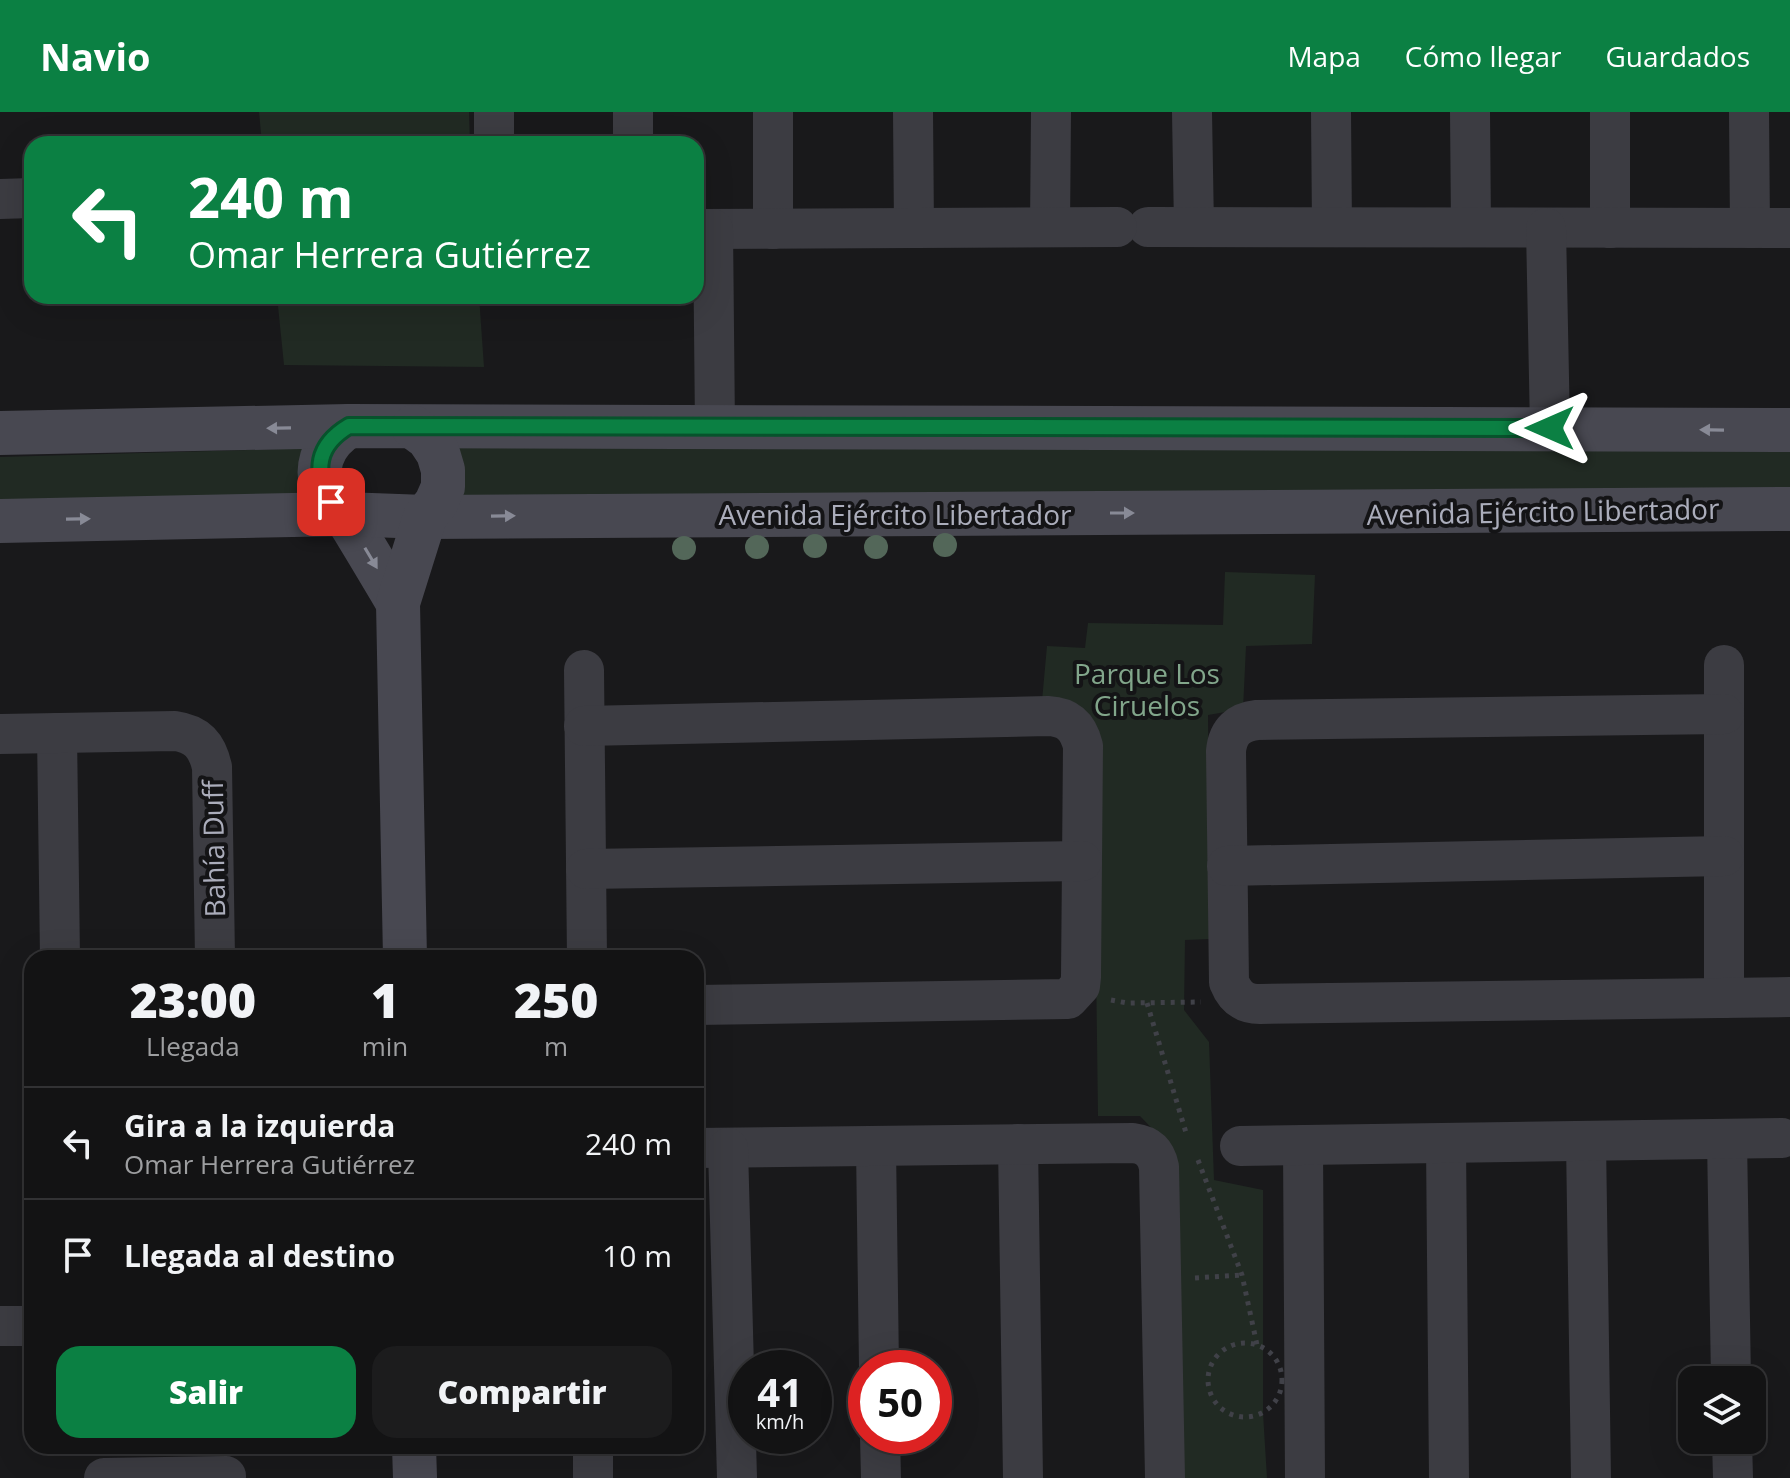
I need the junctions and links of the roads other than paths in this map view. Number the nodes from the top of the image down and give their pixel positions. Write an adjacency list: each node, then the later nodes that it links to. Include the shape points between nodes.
1 (494, 112): 11 (street)
2 (633, 112): 12 (street)
3 (773, 112): 25 (street)
4 (913, 112): 19 (street)
5 (1051, 112): 15 (street)
6 (1192, 112): 16 (street)
7 (1331, 112): 17 (street)
8 (1470, 112): 18 (street)
9 (1610, 112): 21 (street)
10 (1749, 112): 22 (street)
11 (494, 136)
12 (633, 136)
13 (24, 198): 14 (street)
14 (0, 199)
15 (1050, 227): 16 (street); 19 (street)
16 (1194, 227): 17 (street)
17 (1332, 227): 18 (street)
18 (1471, 227): 20 (street)
19 (914, 228): 25 (street)
20 (1546, 228): 21 (street); 29 (street)
21 (1610, 228): 22 (street)
22 (1750, 228): 23 (street)
23 (1790, 228)
24 (704, 229): 25 (street); 28 (street)
25 (773, 229)
26 (349, 426): 27 (main road); 31 (main road, one-way to 31); 33 (main road, via 329,441 319,469 322,487)
27 (413, 427): 28 (main road); 34 (main road, via 428,438 443,470 443,487)
28 (715, 428): 29 (main road)
29 (1550, 428): 30 (main road, one-way to 29)
30 (1790, 430)
31 (0, 433)
32 (1790, 509): 34 (main road, Avenida Ejército Libertador, one-way to 32)
33 (344, 514): 34 (main road, Avenida Ejército Libertador); 35 (main road, Avenida Ejército Libertador, one-way to 33); 36 (main road, one-way to 36)
34 (425, 517): 36 (main road)
35 (0, 521)
36 (398, 603): 49 (main road)
37 (1724, 665): 39 (street)
38 (584, 670): 40 (street)
39 (1724, 714): 43 (street); 45 (street, via 1249,721 1234,729 1227,743)
40 (584, 726): 44 (street, via 1057,716 1074,725 1083,746); 46 (street)
41 (57, 733): 42 (street); 47 (street); 48 (street, Bahía Duff, via 175,731 202,743 212,767)
42 (0, 734)
43 (1724, 856): 45 (street); 52 (street)
44 (1082, 861): 46 (street); 53 (street, via 1081,977 1068,999)
45 (1227, 866): 52 (street, via 1229,982 1244,1001)
46 (586, 869): 50 (street)
47 (60, 950)
48 (215, 950)
49 (405, 950)
50 (587, 950)
51 (1790, 997): 52 (street)
52 (1724, 998)
53 (704, 1005)
54 (1782, 1138): 55 (street)
55 (1727, 1139): 56 (street); 66 (street)
56 (1586, 1141): 57 (street); 81 (street)
57 (1446, 1143): 59 (street); 80 (street)
58 (1018, 1144): 60 (street); 77 (street); 78 (street, via 1133,1143 1149,1148 1158,1160)
59 (1303, 1145): 61 (street); 79 (street)
60 (876, 1146): 62 (street); 65 (street)
61 (1240, 1146)
62 (712, 1148): 75 (street)
63 (0, 1326): 64 (street)
64 (24, 1326)
65 (879, 1350)
66 (1731, 1366)
67 (414, 1454): 73 (main road)
68 (593, 1454): 74 (street)
69 (880, 1454): 76 (street)
70 (1732, 1454): 82 (street)
71 (226, 1467): 72 (street)
72 (104, 1478)
73 (415, 1478)
74 (593, 1478)
75 (737, 1478)
76 (881, 1478)
77 (1023, 1478)
78 (1165, 1478)
79 (1305, 1478)
80 (1449, 1478)
81 (1591, 1478)
82 (1733, 1478)

